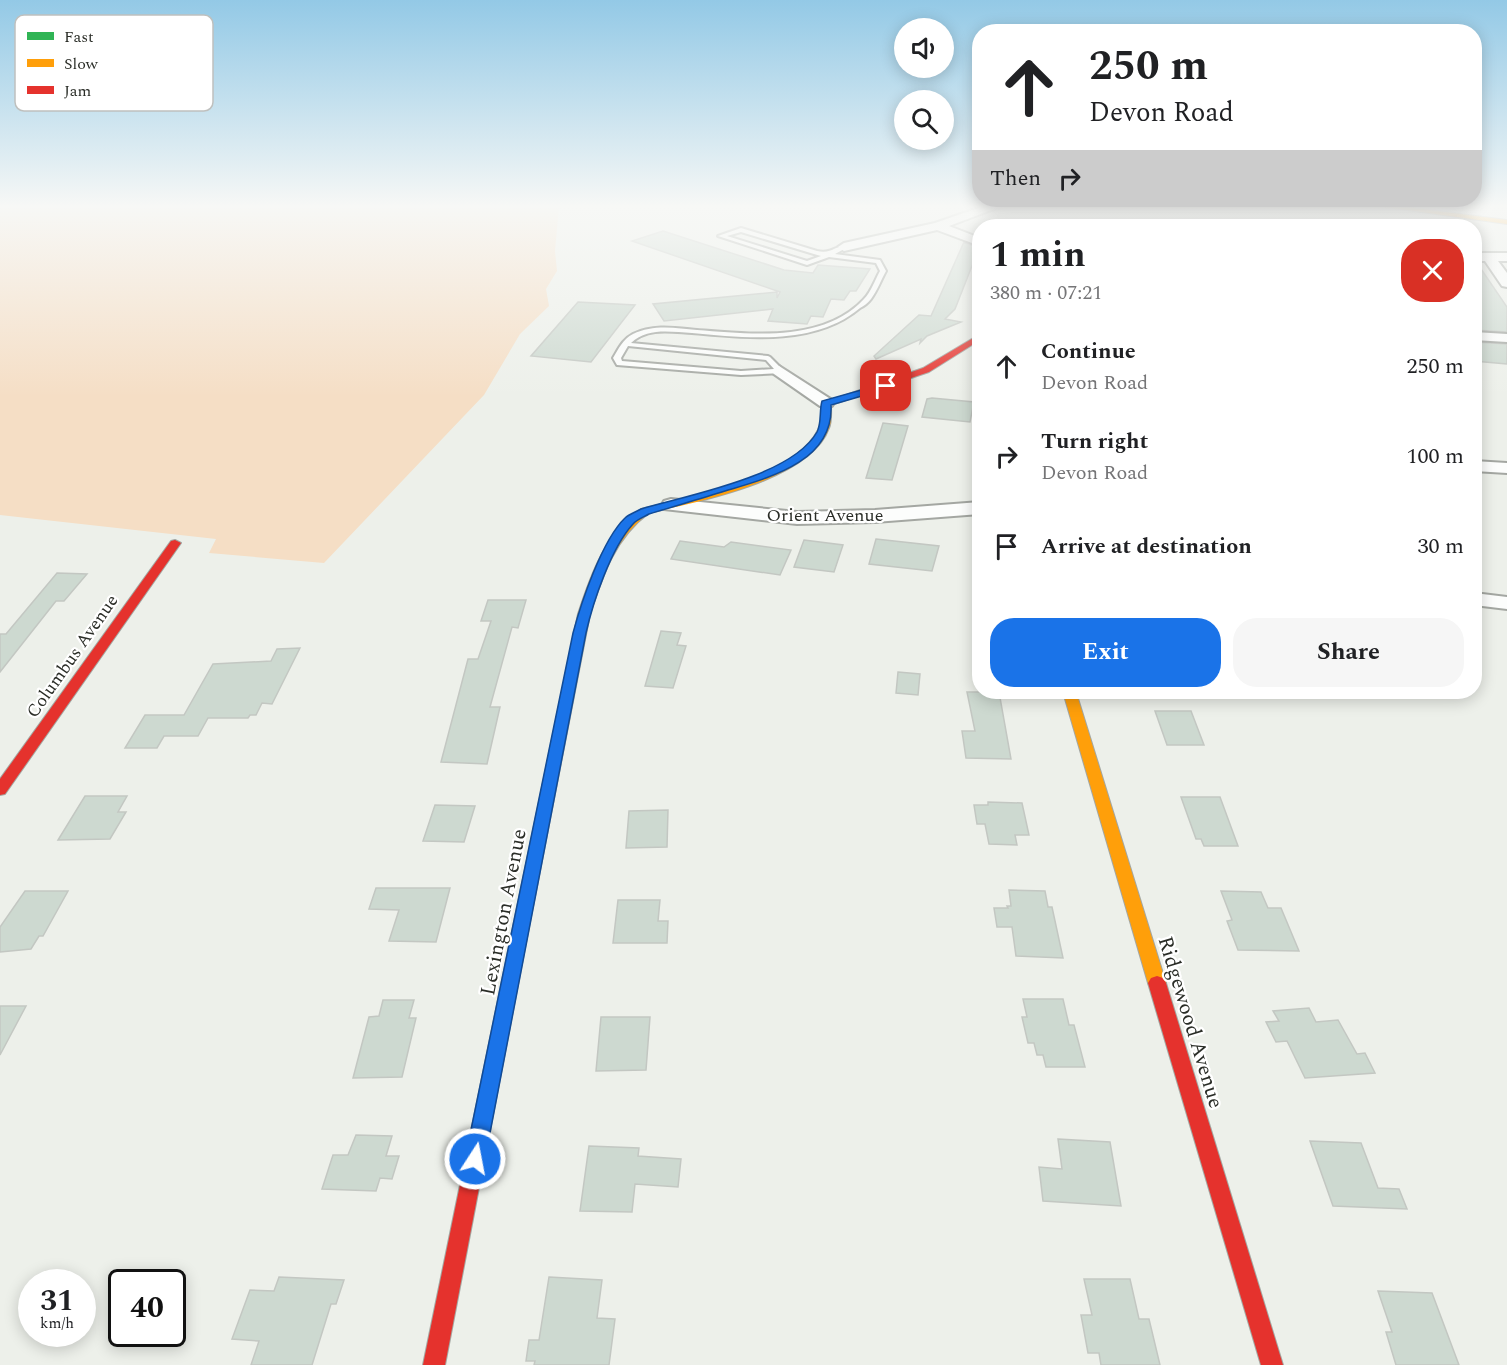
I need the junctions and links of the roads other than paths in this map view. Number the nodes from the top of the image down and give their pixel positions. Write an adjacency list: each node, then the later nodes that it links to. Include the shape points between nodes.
1 (882, 270): 7 (lane, via 876,291 867,303 827,326 788,334 752,335 656,329 642,332)
2 (1498, 270): 3 (street)
3 (1507, 283)
4 (1482, 336): 5 (street)
5 (1507, 338)
6 (972, 342): 9 (street, via 942,363 886,386)
7 (625, 344): 8 (lane, via 768,358); 8 (lane, via 617,358 620,363 741,373)
8 (778, 371): 9 (street)
9 (826, 403): 12 (street, Lexington Avenue, via 823,431 795,460 771,474)
10 (1482, 466): 11 (street)
11 (1507, 468)
12 (671, 505): 13 (street, Orient Avenue, via 797,518); 19 (street, Lexington Avenue, via 629,520 589,594)
13 (972, 509)
14 (175, 543): 18 (street, Columbus Avenue)
15 (1482, 600): 16 (street)
16 (1507, 603)
17 (1071, 699): 20 (street, Ridgewood Avenue)
18 (0, 790)
19 (434, 1365)
20 (1272, 1365)

